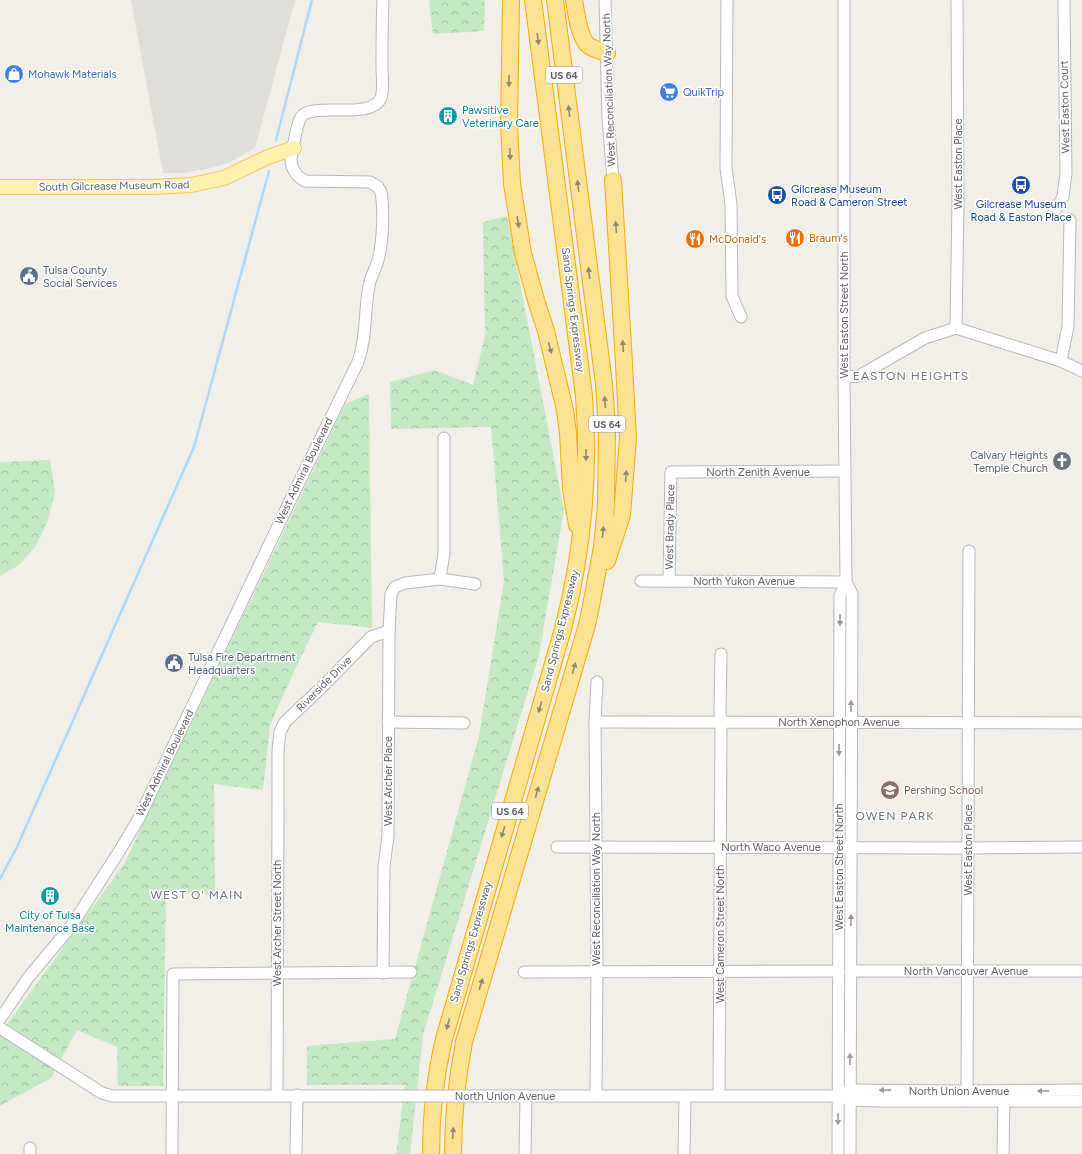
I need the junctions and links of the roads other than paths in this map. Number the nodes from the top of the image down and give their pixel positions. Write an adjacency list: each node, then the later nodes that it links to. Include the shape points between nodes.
1 (382, 0): 12 (street, West Admiral Boulevard, via 381,98 368,108 360,110 304,114 298,124)
2 (511, 0): 25 (highway, one-way to 25, via 509,125 512,184 523,253 548,338 565,410 571,489)
3 (533, 0): 25 (highway, Sand Springs Expressway / US 64, one-way to 25, via 582,377 586,490)
4 (555, 0): 32 (highway, Sand Springs Expressway / US 64, one-way to 4, via 602,547 608,459 607,427 604,384)
5 (574, 0): 11 (highway, via 585,42)
6 (605, 0): 11 (street, West Reconciliation Way North)
7 (727, 0): 17 (street, via 726,168 732,204 732,296)
8 (844, 0): 21 (street, West Easton Street North)
9 (957, 0): 18 (street, West Easton Place)
10 (1064, 0): 15 (street, West Easton Court, via 1066,173 1063,197)
11 (607, 53): 14 (street, West Reconciliation Way North)
12 (294, 148): 13 (main road, South Gilcrease Museum Road, via 224,178 191,185); 63 (street, West Admiral Boulevard, via 291,160 299,178 305,181 370,182 378,186 381,192 379,258 369,286 361,354 139,818 72,925 28,978)
13 (0, 186)
14 (613, 186): 32 (highway, one-way to 14, via 622,515 627,464 626,395)
15 (1054, 212)
16 (1070, 220): 19 (street, via 1068,326)
17 (741, 317)
18 (956, 328): 19 (street); 21 (street, via 925,338 859,376)
19 (1061, 361): 20 (street)
20 (1082, 371)
21 (844, 378): 23 (street, West Easton Street North)
22 (444, 438): 27 (street, via 444,553)
23 (845, 471): 24 (street, North Zenith Avenue); 30 (street, West Easton Street North)
24 (671, 472): 29 (street, West Brady Place)
25 (580, 547): 80 (highway, Sand Springs Expressway / US 64, one-way to 80, via 563,629 444,1039 435,1088)
26 (969, 551): 41 (street, West Easton Place)
27 (440, 579): 31 (street); 33 (street, West Archer Place, via 402,583 395,587 390,600)
28 (642, 581): 29 (street, North Yukon Avenue)
29 (669, 581): 30 (street, North Yukon Avenue)
30 (846, 582): 39 (street, West Easton Street North, one-way to 39, via 840,596); 40 (street, West Easton Street North, one-way to 30, via 852,594)
31 (475, 584)
32 (587, 625): 81 (highway, Sand Springs Expressway / US 64, one-way to 32, via 454,1113 464,1042)
33 (389, 631): 36 (street, West Archer Place); 44 (street, Riverside Drive, via 371,637 285,722 280,732)
34 (721, 654): 38 (street, West Cameron Street North)
35 (596, 682): 37 (street, West Reconciliation Way North)
36 (388, 722): 42 (street); 60 (street, West Archer Place, via 388,836 384,866)
37 (595, 722): 38 (street, North Xenophon Avenue); 47 (street, West Reconciliation Way North)
38 (721, 722): 39 (street, North Xenophon Avenue); 45 (street, West Cameron Street North)
39 (839, 722): 40 (street, North Xenophon Avenue); 48 (street, West Easton Street North, one-way to 48)
40 (851, 722): 41 (street, North Xenophon Avenue); 48 (street, West Easton Street North)
41 (969, 722): 43 (street, North Xenophon Avenue); 50 (street, West Easton Place)
42 (464, 723)
43 (1082, 723)
44 (278, 751): 59 (street, West Archer Street North)
45 (720, 846): 47 (street, North Waco Avenue); 48 (street, North Waco Avenue); 54 (street, West Cameron Street North)
46 (557, 847): 47 (street, North Waco Avenue)
47 (596, 847): 53 (street, West Reconciliation Way North)
48 (845, 847): 50 (street, North Waco Avenue); 51 (street, West Easton Street North); 52 (street, West Easton Street North, one-way to 48)
49 (1082, 847): 50 (street, North Waco Avenue)
50 (968, 848): 55 (street, West Easton Place)
51 (839, 959): 52 (street); 62 (street, West Easton Street North)
52 (851, 959): 61 (street, West Easton Street North)
53 (597, 971): 54 (street, North Vancouver Avenue); 58 (street, North Vancouver Avenue); 72 (street, West Reconciliation Way North)
54 (720, 971): 62 (street, North Vancouver Avenue); 68 (street, West Cameron Street North)
55 (968, 971): 56 (street, North Vancouver Avenue); 61 (street, North Vancouver Avenue); 75 (street, West Easton Place)
56 (1082, 971)
57 (411, 972): 60 (street)
58 (524, 972)
59 (277, 973): 60 (street); 66 (street, West Archer Street North); 70 (street, via 173,974)
60 (383, 973)
61 (851, 976): 62 (street, North Vancouver Avenue); 69 (street, West Easton Street North, one-way to 61)
62 (839, 977): 74 (street, West Easton Street North)
63 (0, 1019)
64 (0, 1028): 70 (street, North Union Avenue, via 102,1093 115,1096)
65 (1082, 1090): 76 (street, North Union Avenue, one-way to 76)
66 (277, 1095): 67 (street, North Union Avenue); 70 (street, North Union Avenue)
67 (297, 1095): 71 (street, North Union Avenue, bridge); 79 (street)
68 (719, 1095): 73 (street, North Union Avenue); 74 (street, North Union Avenue)
69 (849, 1095): 74 (street, North Union Avenue); 75 (street, North Union Avenue); 85 (street, West Easton Street North)
70 (172, 1096): 78 (street)
71 (526, 1096): 72 (street, North Union Avenue); 82 (street)
72 (596, 1096): 73 (street, North Union Avenue)
73 (685, 1096): 83 (street)
74 (838, 1096): 84 (street, West Easton Street North, one-way to 84)
75 (967, 1096): 76 (street, North Union Avenue)
76 (1004, 1096): 77 (street, North Union Avenue); 86 (street)
77 (1082, 1101)
78 (172, 1154)
79 (296, 1154)
80 (431, 1154)
81 (453, 1154)
82 (525, 1154)
83 (684, 1154)
84 (838, 1154)
85 (850, 1154)
86 (1003, 1154)

